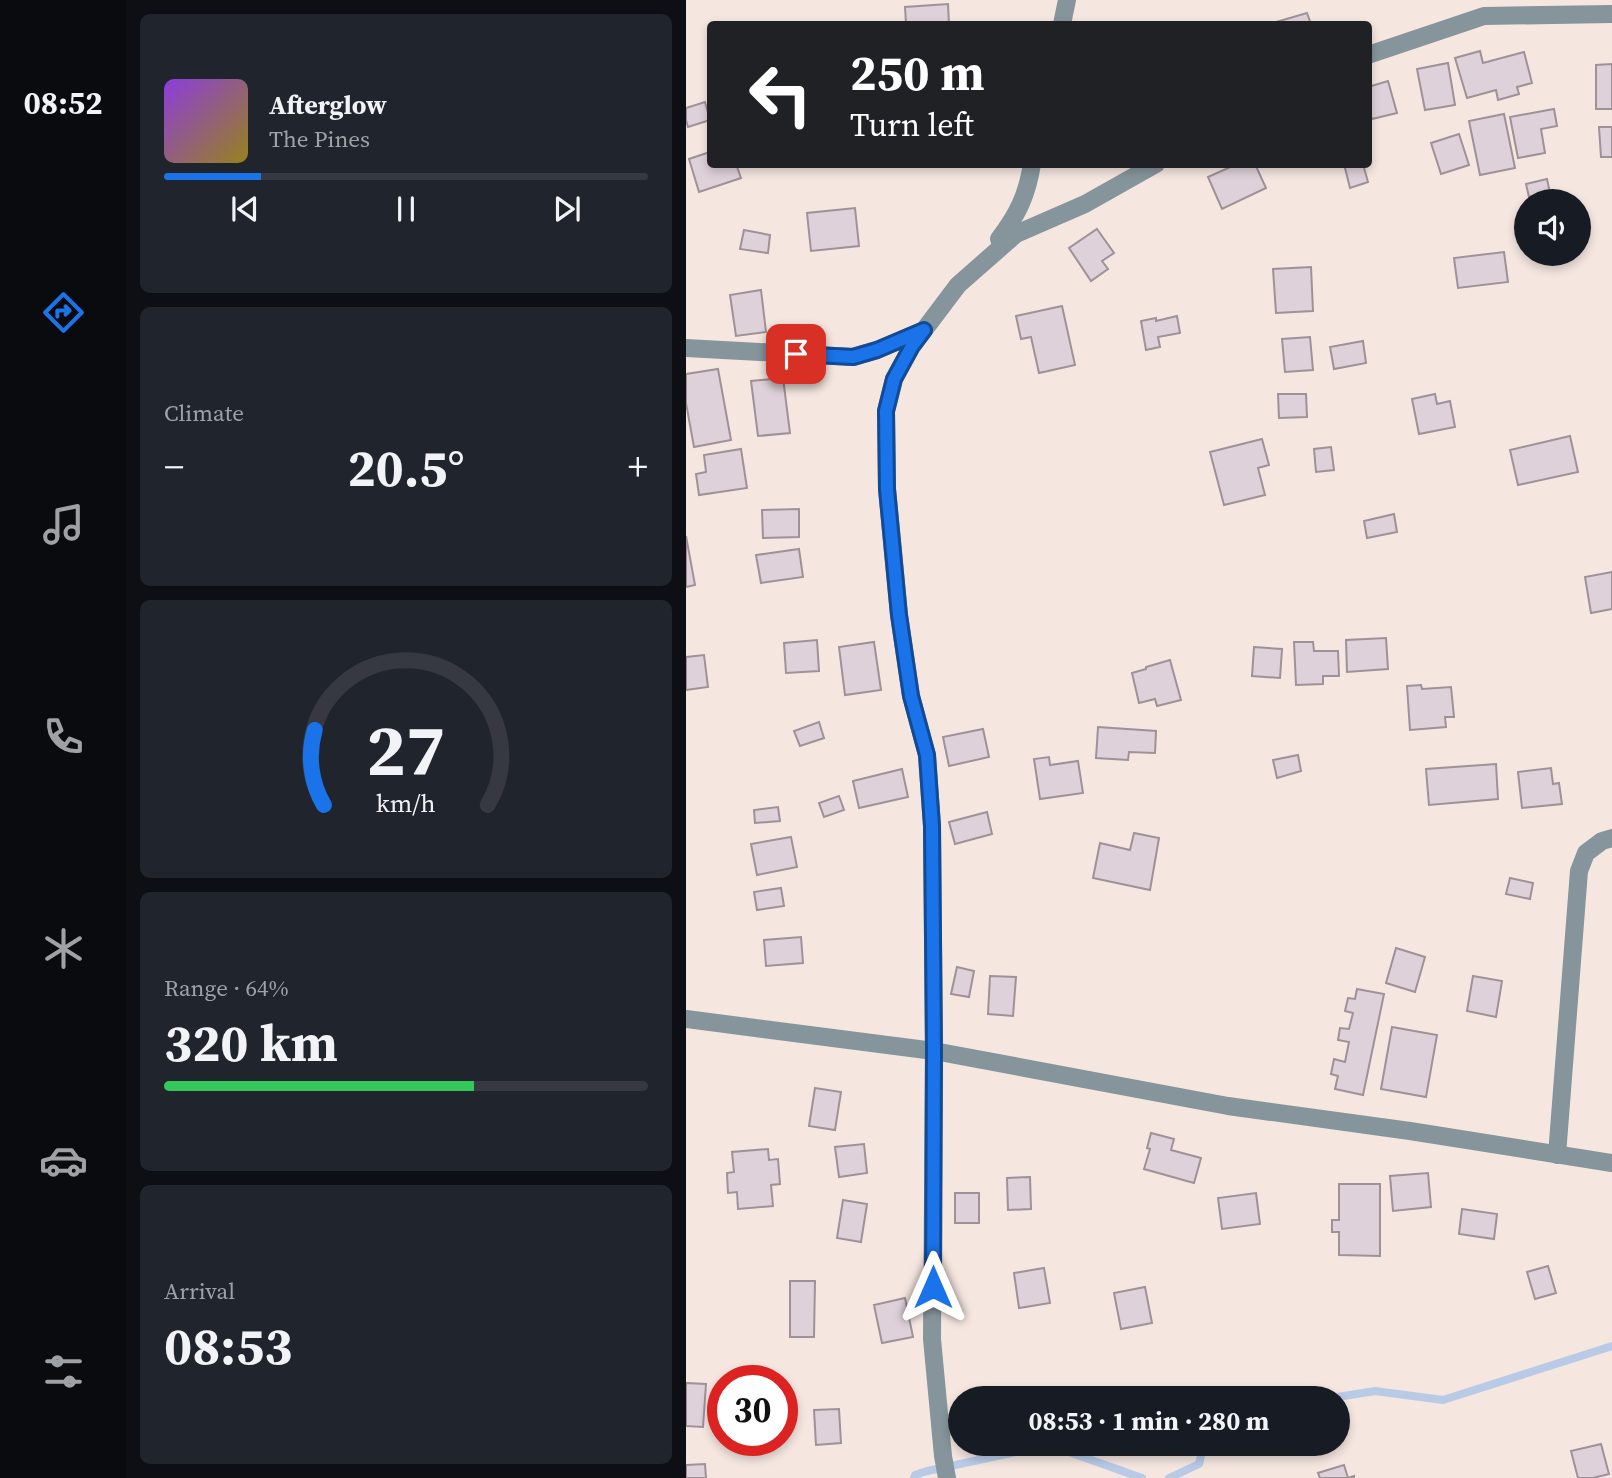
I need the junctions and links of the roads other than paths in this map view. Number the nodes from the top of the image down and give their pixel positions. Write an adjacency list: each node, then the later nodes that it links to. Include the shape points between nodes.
1 (1067, 0): 3 (street)
2 (1612, 14): 4 (street, via 1484,16)
3 (1063, 21)
4 (1372, 54)
5 (1031, 168): 7 (street, via 1028,189 1012,223)
6 (1149, 168): 7 (street, via 1085,204 1016,234)
7 (975, 270): 8 (street)
8 (924, 330): 9 (street, via 853,357); 12 (street, via 894,379 886,411 887,489 911,696 927,755)
9 (686, 348)
10 (1612, 838): 13 (street, via 1586,853 1579,871)
11 (686, 1019): 12 (street)
12 (934, 1051): 13 (street, via 1228,1106); 15 (street, via 932,1339)
13 (1557, 1155): 14 (street)
14 (1612, 1163)
15 (947, 1478)

